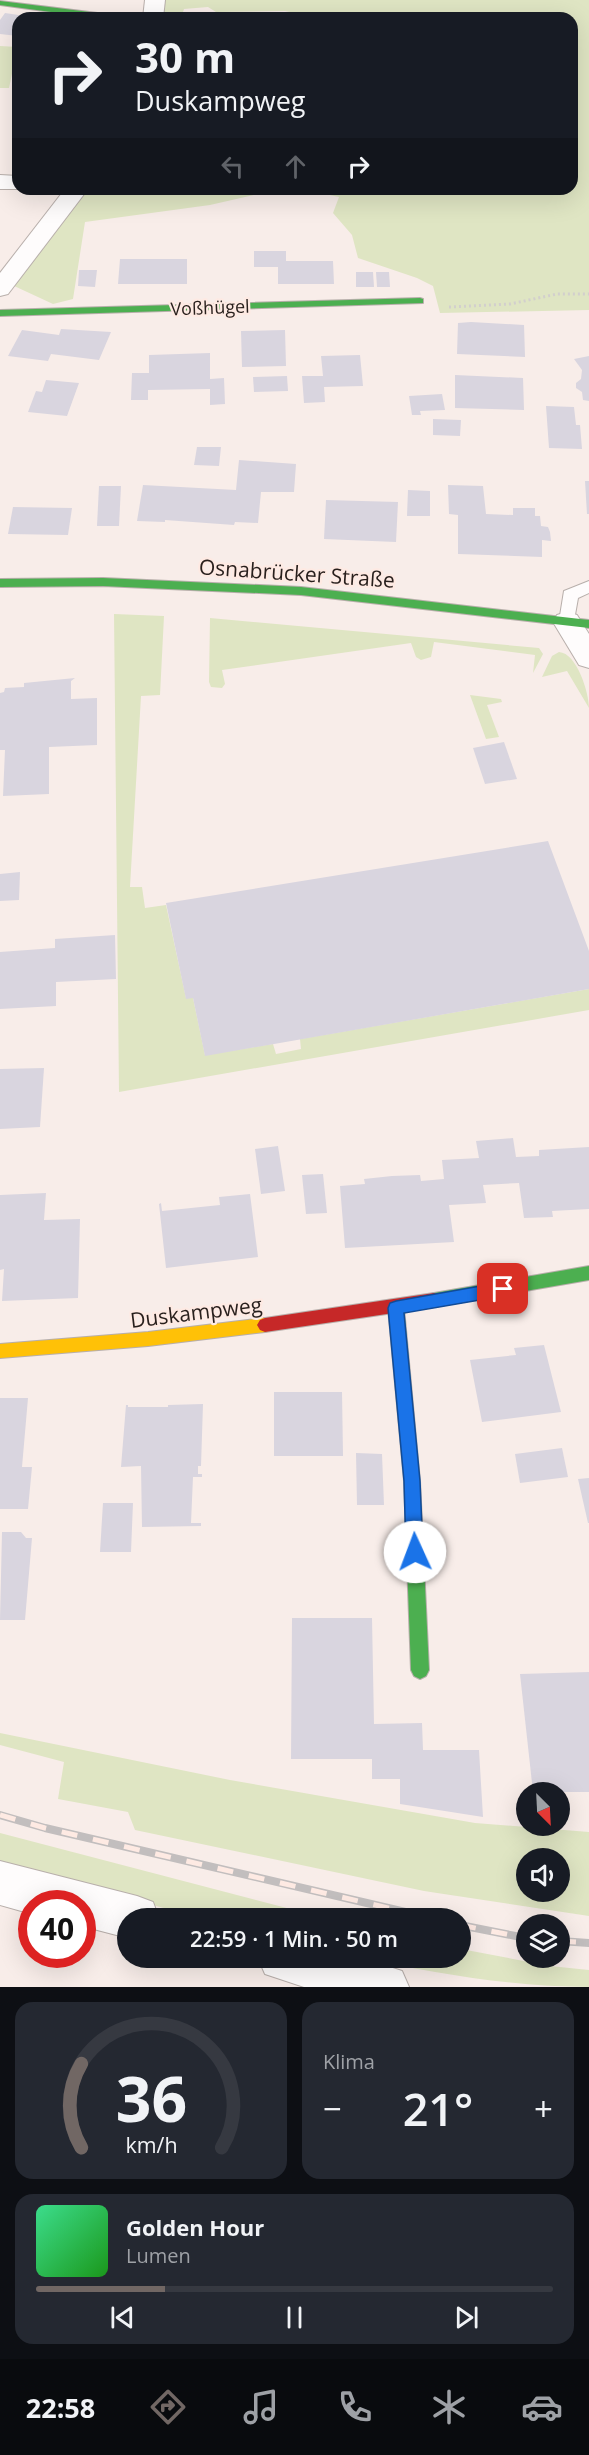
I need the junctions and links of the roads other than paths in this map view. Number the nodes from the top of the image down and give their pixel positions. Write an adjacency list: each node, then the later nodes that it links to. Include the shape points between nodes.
1 (0, 3): 2 (street)
2 (68, 12)
3 (72, 195): 4 (street)
4 (0, 289)
5 (420, 301): 6 (street, Voßhügel)
6 (0, 314)
7 (0, 583): 9 (street, Osnabrücker Straße, via 103,582 301,591)
8 (589, 587): 9 (lane, via 570,595)
9 (578, 623): 10 (street)
10 (589, 658)
11 (589, 1273): 12 (street, Duskampweg)
12 (396, 1308): 13 (street, Duskampweg, via 107,1345); 14 (street, via 412,1481)
13 (0, 1351)
14 (420, 1670)
15 (0, 1882): 16 (street)
16 (29, 1890)
17 (96, 1908): 18 (street)
18 (117, 1913)
19 (317, 1968): 20 (street)
20 (386, 1987)

